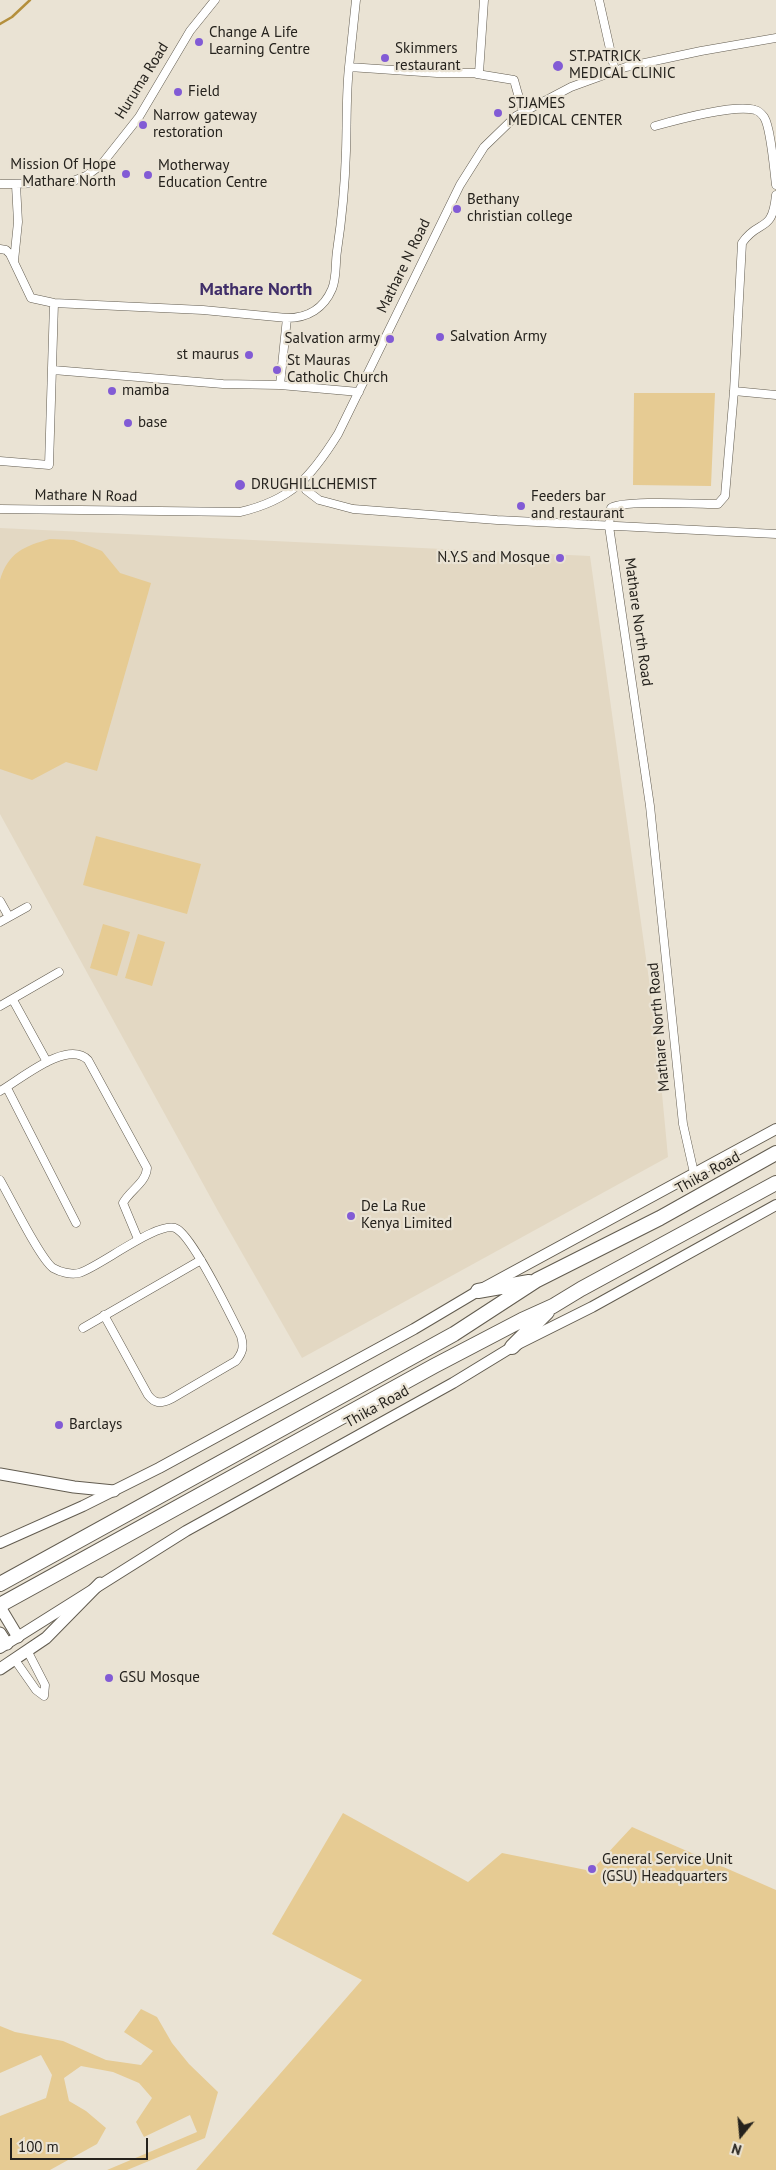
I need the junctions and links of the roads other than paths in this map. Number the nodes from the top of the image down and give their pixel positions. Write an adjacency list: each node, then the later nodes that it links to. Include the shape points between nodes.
1 (215, 0): 12 (street, Huruma Road, via 190,30 139,117 100,165 73,181)
2 (356, 0): 6 (street)
3 (484, 0): 8 (street, via 481,66)
4 (599, 0): 7 (street)
5 (776, 38): 7 (street, Mathare N Road)
6 (349, 67): 8 (street); 20 (street, via 343,214 335,280 318,310 301,317)
7 (615, 71): 9 (street, Mathare N Road, via 571,87)
8 (476, 74): 9 (street, via 514,80)
9 (523, 112): 24 (street, Mathare N Road, via 490,140 476,157 448,207)
10 (655, 126): 13 (street, via 738,109 758,111 765,120)
11 (0, 184): 12 (street, Huruma Road)
12 (16, 185): 18 (street, via 18,222)
13 (776, 186)
14 (776, 195): 15 (street, via 773,216)
15 (767, 223): 16 (street); 23 (street, Mathare North Road, via 742,243)
16 (776, 223)
17 (0, 249): 18 (street, via 8,252)
18 (14, 261): 19 (street, via 31,298)
19 (54, 303): 20 (street, via 203,310); 21 (street)
20 (287, 318): 22 (street)
21 (53, 370): 22 (street, via 223,384); 26 (street, via 49,466)
22 (280, 385): 24 (street)
23 (734, 391): 25 (street); 29 (street, Mathare North Road, via 722,501 718,504 615,505 611,508)
24 (359, 392): 27 (street, Mathare N Road, via 328,450)
25 (776, 395)
26 (0, 461)
27 (302, 483): 28 (street, Mathare N Road, via 277,498 240,512); 29 (street, via 319,500 353,509)
28 (0, 509)
29 (610, 526): 30 (street); 42 (street, Mathare North Road, via 650,806 683,1124)
30 (776, 534)
31 (0, 901): 33 (street)
32 (27, 907): 33 (street)
33 (9, 917): 34 (street)
34 (0, 922)
35 (59, 972): 36 (street)
36 (13, 1000): 37 (street); 38 (street)
37 (0, 1006)
38 (47, 1062): 39 (street); 47 (street, via 71,1053 83,1055 88,1060 144,1161 145,1178 123,1203)
39 (3, 1090): 46 (street)
40 (776, 1129): 42 (main road, Thika Road)
41 (776, 1153): 49 (highway, Thika Road, via 660,1218)
42 (694, 1173): 50 (main road, Thika Road)
43 (0, 1180): 47 (street, via 46,1261 60,1271 78,1273)
44 (776, 1183): 51 (highway, Thika Road)
45 (776, 1205): 54 (main road, Thika Road, via 592,1307)
46 (76, 1223)
47 (138, 1239): 48 (street, via 175,1227)
48 (201, 1260): 52 (street); 52 (street, via 232,1317 244,1347 236,1361 171,1399 163,1403 152,1401)
49 (537, 1280): 50 (highway); 59 (highway, Thika Road, via 454,1334)
50 (478, 1291): 56 (main road, Thika Road)
51 (553, 1306): 54 (highway); 60 (highway, Thika Road, via 434,1366)
52 (104, 1315): 53 (street)
53 (82, 1328)
54 (512, 1346): 58 (main road, Thika Road, via 454,1383 186,1530)
55 (0, 1474): 56 (main road)
56 (114, 1491): 57 (main road, Thika Road)
57 (0, 1543)
58 (100, 1583): 62 (main road, Thika Road); 64 (main road)
59 (0, 1584)
60 (0, 1606): 62 (main road)
61 (0, 1633): 63 (main road)
62 (18, 1637): 63 (main road, Thika Road)
63 (3, 1646)
64 (28, 1652): 65 (main road); 65 (street, via 45,1685 44,1696)
65 (15, 1660): 66 (main road)
66 (0, 1669)

